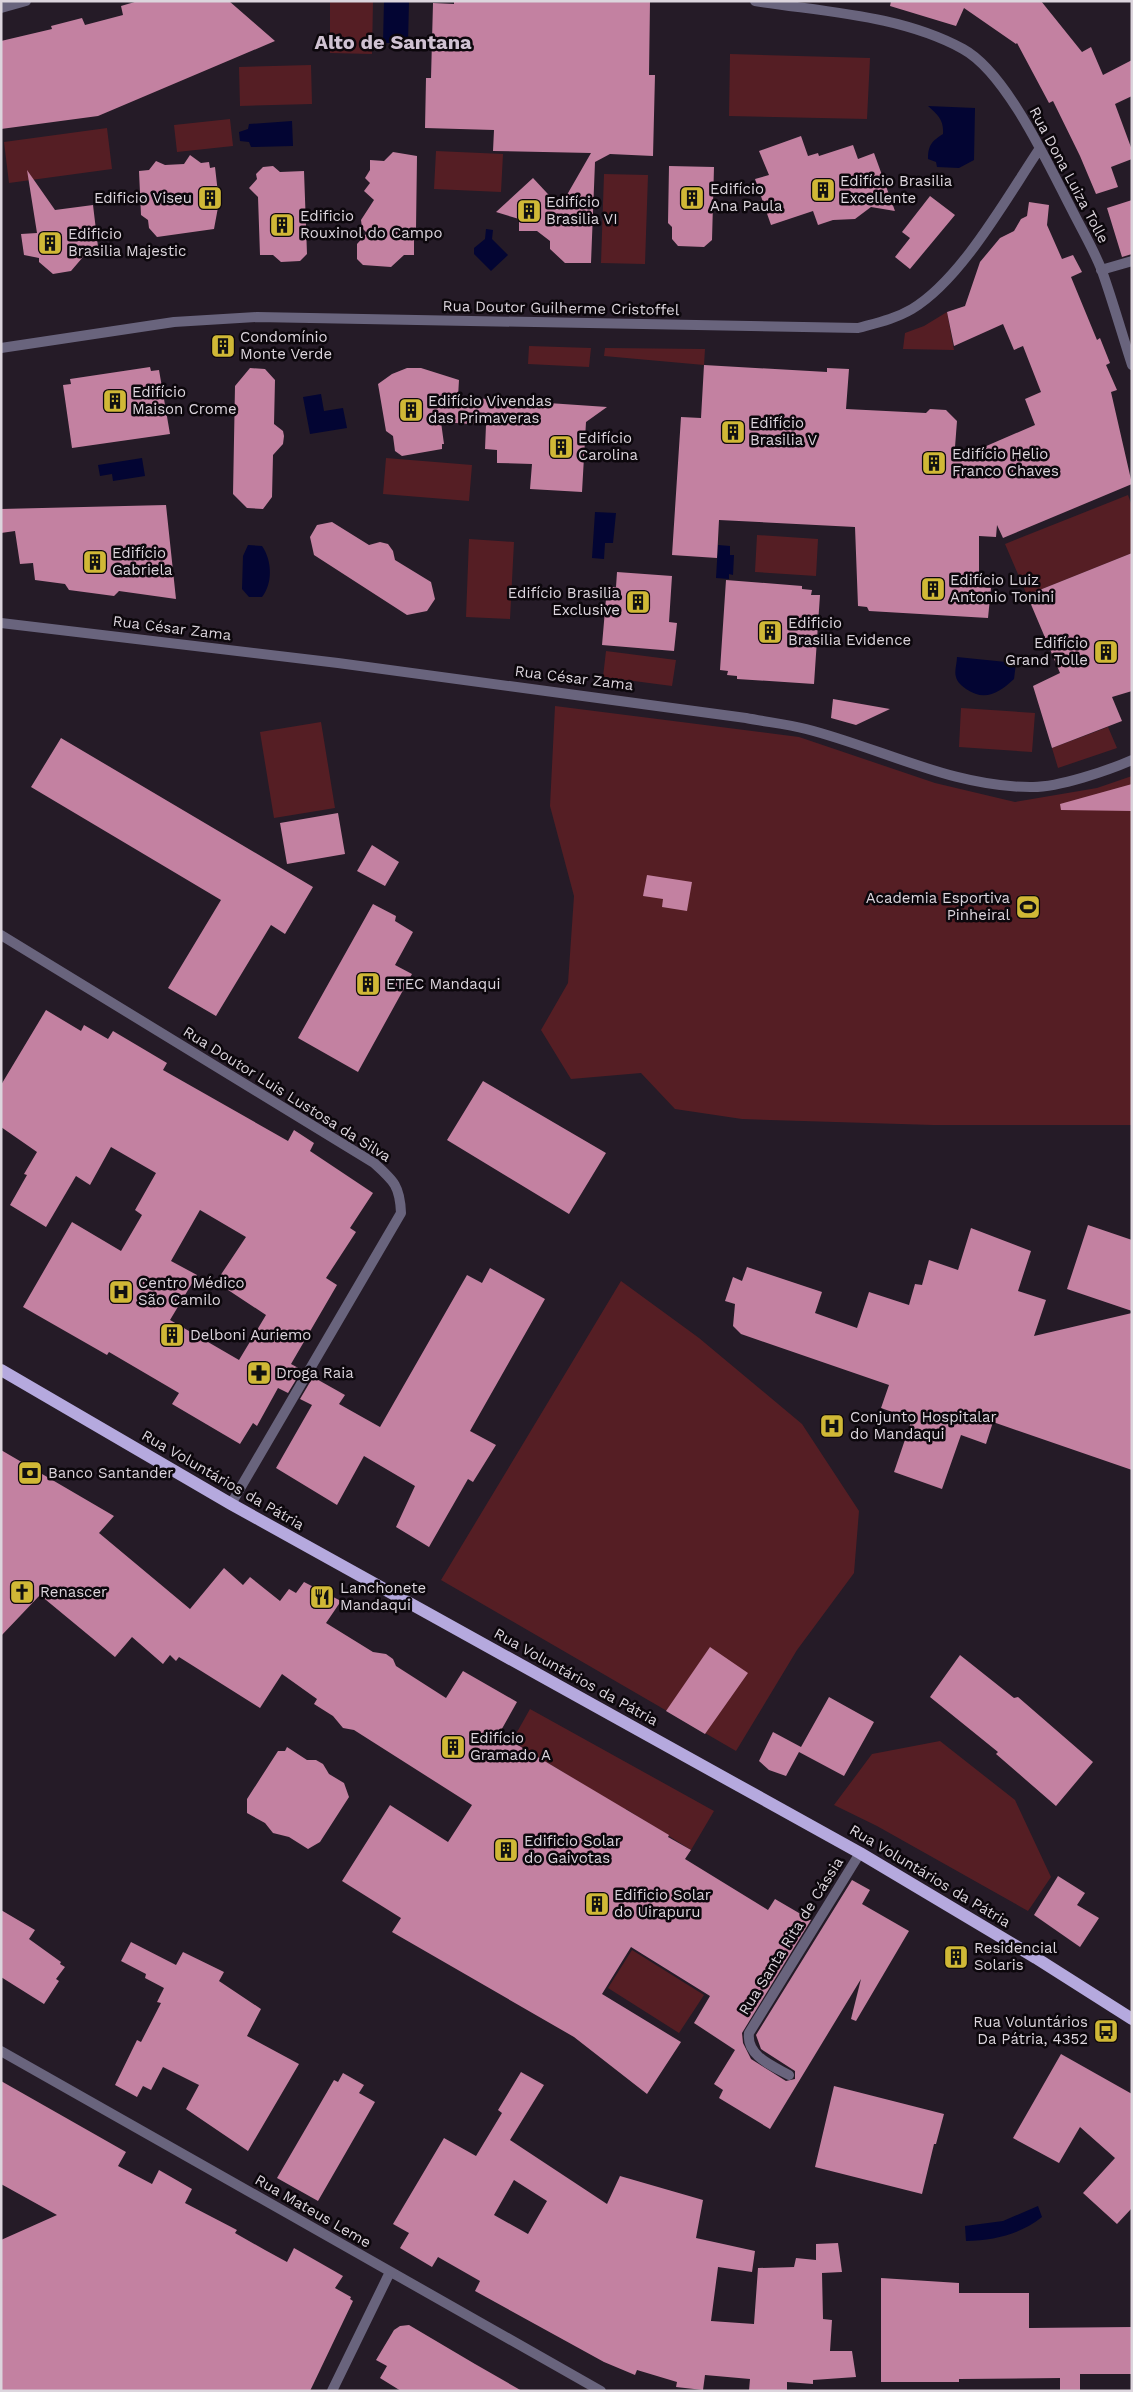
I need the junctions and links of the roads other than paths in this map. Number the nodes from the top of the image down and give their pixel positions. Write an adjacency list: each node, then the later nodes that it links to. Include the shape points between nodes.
1 (26, 1): 3 (street)
2 (755, 1): 4 (street, Rua Dona Luiza Tolle, via 924,30 965,50 992,75)
3 (1, 8)
4 (1040, 148): 6 (street, Rua Dona Luiza Tolle); 7 (street, Rua Doutor Guilherme Cristoffel, via 971,249 934,293 903,314 858,328 257,317 174,322)
5 (1132, 262): 6 (street)
6 (1102, 270): 8 (street, Rua Dona Luiza Tolle)
7 (1, 348)
8 (1132, 365)
9 (1, 623): 10 (street, Rua César Zama, via 348,664 737,717 806,729 966,780 1003,785 1035,787)
10 (1132, 760)
11 (1, 935): 13 (street, Rua Doutor Luis Lustosa da Silva, via 374,1163 393,1180 400,1194 401,1213)
12 (1, 1370): 13 (main road, Rua Voluntários da Pátria)
13 (230, 1504): 14 (main road, Rua Voluntários da Pátria)
14 (860, 1853): 15 (main road, Rua Voluntários da Pátria); 17 (street, Rua Santa Rita de Cássia, via 748,2033 755,2053)
15 (1132, 2019)
16 (4, 2053): 18 (street, Rua Mateus Leme)
17 (789, 2075)
18 (390, 2272): 19 (street); 20 (street, Rua Mateus Leme)
19 (332, 2391)
20 (602, 2391)

